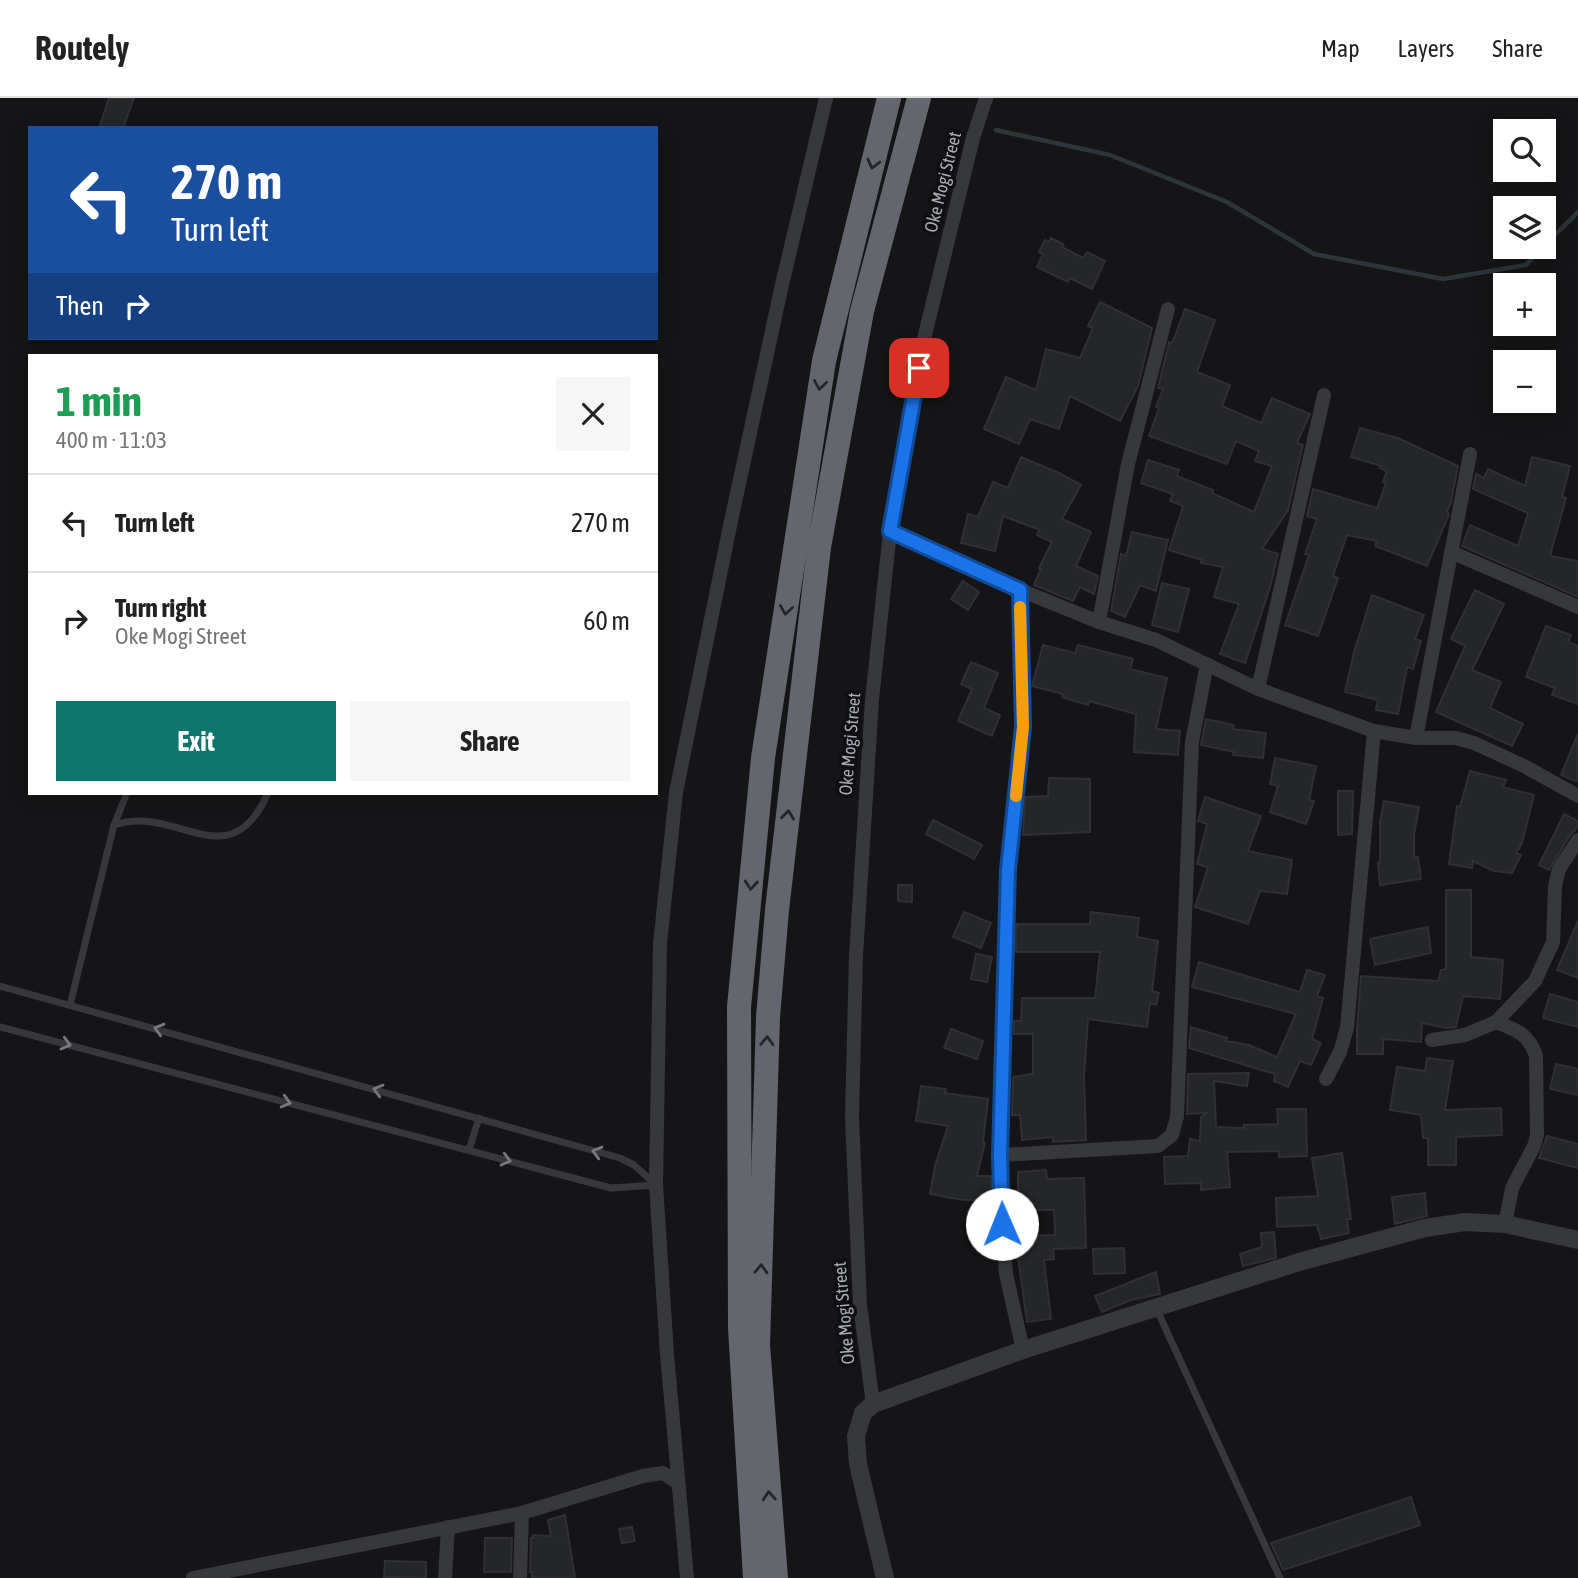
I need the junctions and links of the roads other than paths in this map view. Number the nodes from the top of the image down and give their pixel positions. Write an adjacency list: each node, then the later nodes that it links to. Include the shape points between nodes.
1 (827, 98): 31 (street, via 781,289 676,792 660,944)
2 (889, 98): 40 (highway, one-way to 40, via 824,361 763,758 740,993 740,1328)
3 (919, 98): 40 (highway, one-way to 3, via 758,1345 768,1017 777,910 819,547 862,310)
4 (986, 98): 8 (street, Oke Mogi Street, via 923,343)
5 (1168, 309): 12 (street, via 1128,464)
6 (1324, 395): 14 (street)
7 (1470, 454): 9 (street)
8 (890, 531): 10 (street); 36 (street, Oke Mogi Street, via 865,797 852,1117 860,1305)
9 (1451, 552): 11 (street); 16 (street)
10 (1020, 590): 12 (street); 30 (street, via 1023,727 1008,870)
11 (1578, 607)
12 (1098, 622): 13 (street, via 1156,639)
13 (1207, 664): 14 (street); 30 (street, via 1192,742 1177,1117 1172,1135 1158,1146)
14 (1258, 689): 15 (street)
15 (1374, 731): 16 (street); 27 (street, via 1347,1028)
16 (1416, 738): 19 (street, via 1474,743)
17 (126, 795): 20 (lane)
18 (267, 795): 20 (lane, via 242,830 223,837 129,819)
19 (1578, 796)
20 (114, 825): 23 (lane)
21 (1578, 840): 24 (street, via 1559,869 1553,942 1542,968)
22 (0, 986): 23 (lane)
23 (70, 1005): 28 (lane, one-way to 23)
24 (1496, 1022): 26 (street, via 1465,1035); 32 (street, via 1519,1031 1536,1055 1534,1146 1512,1188)
25 (0, 1027): 29 (lane, one-way to 29)
26 (1432, 1040)
27 (1326, 1079)
28 (479, 1118): 29 (lane); 31 (lane, one-way to 28, via 620,1158)
29 (469, 1150): 31 (lane, one-way to 31, via 611,1188)
30 (1000, 1155): 35 (street, via 1006,1274)
31 (656, 1185): 37 (street)
32 (1505, 1224): 33 (street); 34 (street, via 1465,1222 1425,1228 1299,1262)
33 (1578, 1240)
34 (1156, 1309): 35 (street); 46 (lane)
35 (1023, 1350): 36 (street)
36 (873, 1404): 45 (street, via 863,1413 856,1436 858,1464)
37 (678, 1483): 38 (street, via 663,1473 643,1476); 44 (street)
38 (522, 1513): 39 (street); 43 (street)
39 (448, 1527): 41 (street); 42 (street)
40 (765, 1568)
41 (193, 1578)
42 (445, 1578)
43 (520, 1578)
44 (687, 1578)
45 (885, 1578)
46 (1280, 1578)

